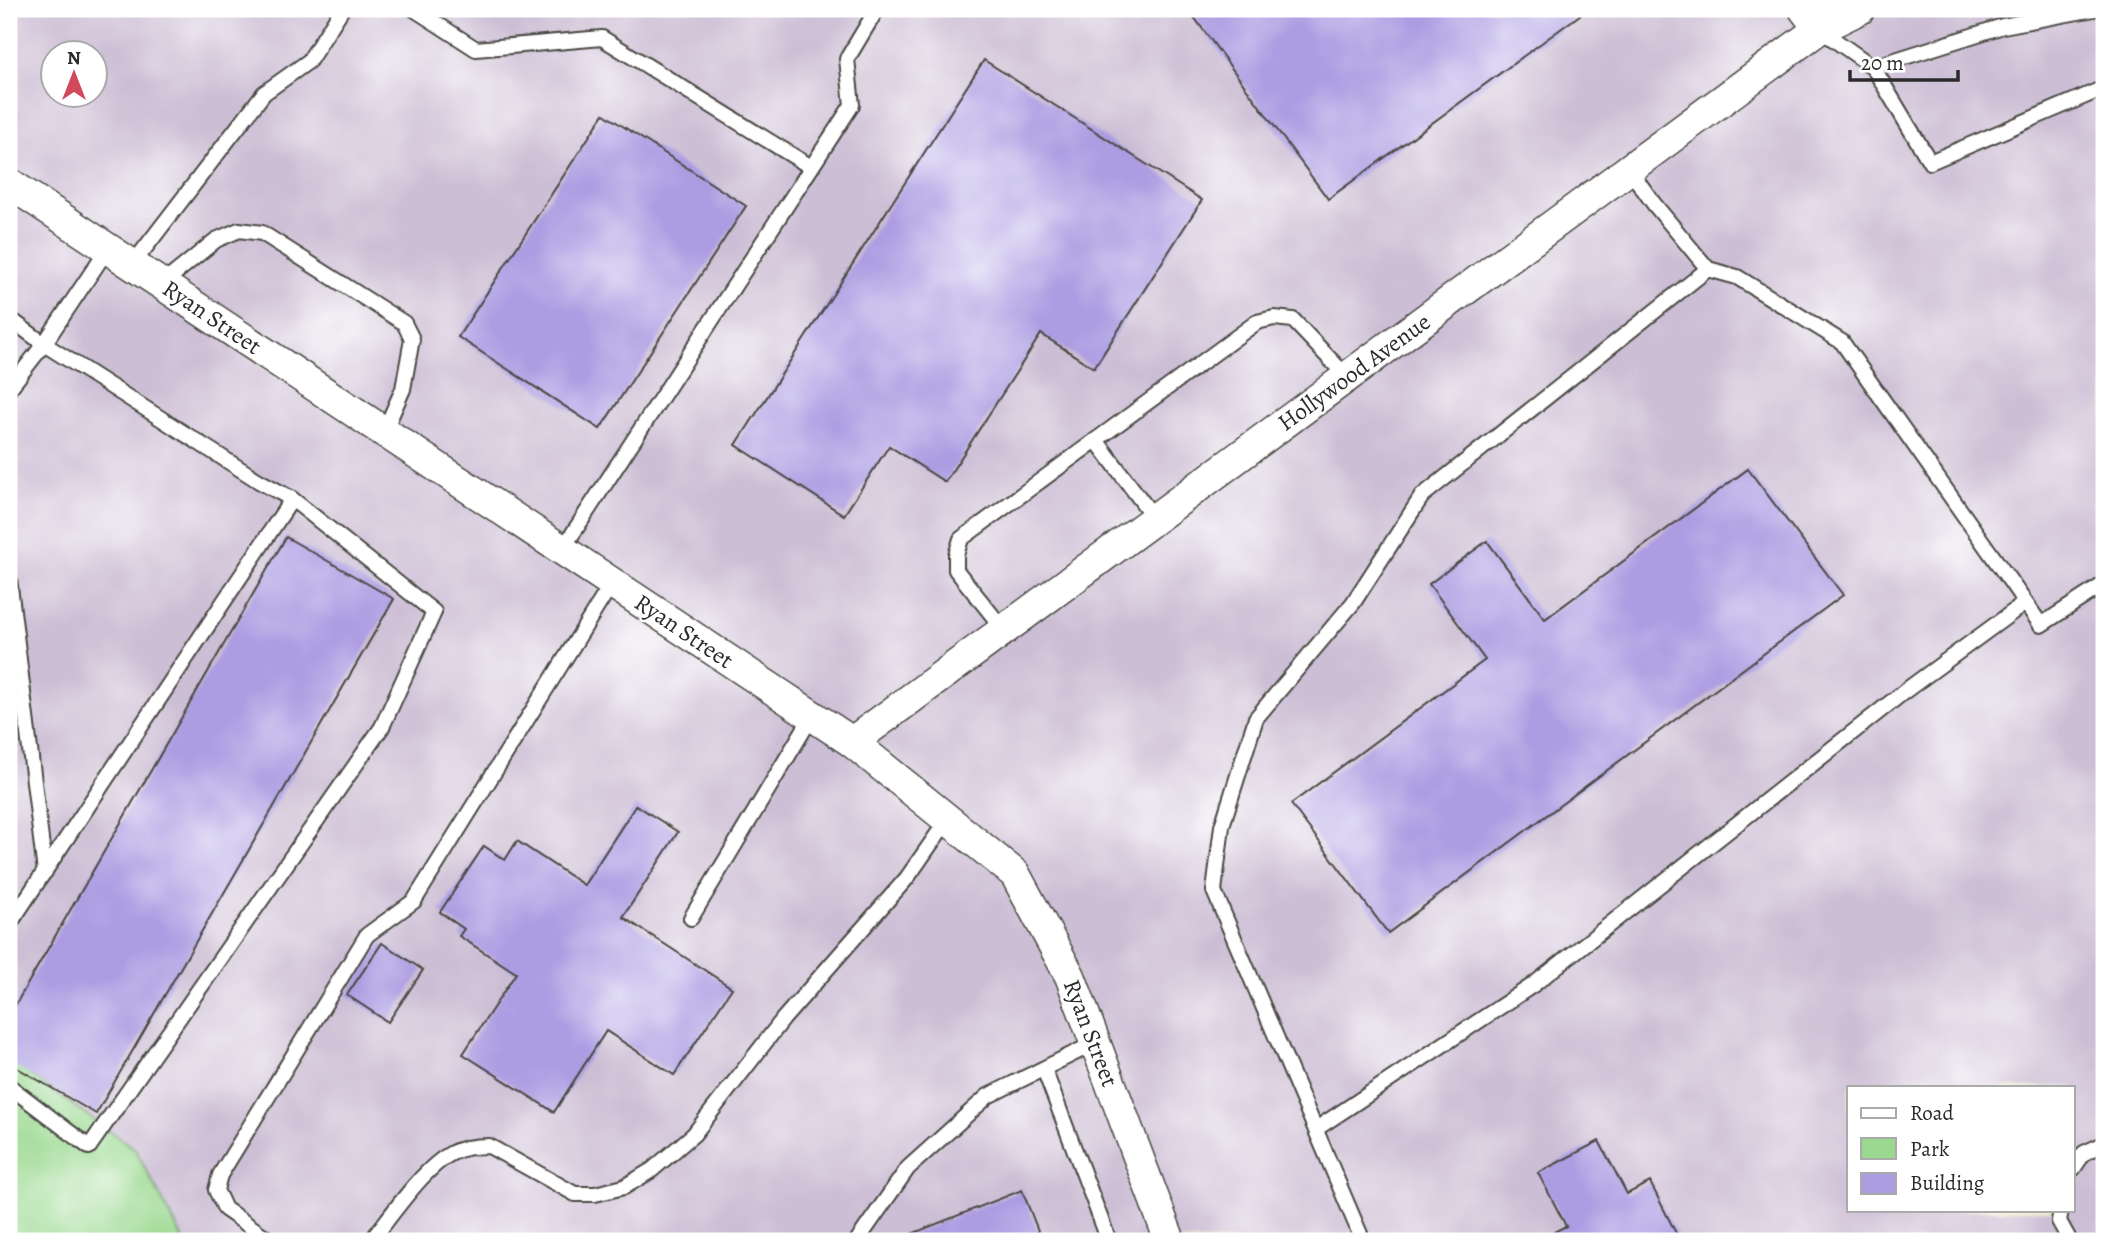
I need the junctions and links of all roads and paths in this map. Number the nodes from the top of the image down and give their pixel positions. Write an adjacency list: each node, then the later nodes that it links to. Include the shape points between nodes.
1 (342, 9): 13 (lane, via 309,61 264,93)
2 (414, 9): 9 (lane, via 476,49 602,38)
3 (877, 9): 9 (lane, via 847,60 852,105)
4 (1860, 9): 6 (street, Hollywood Avenue)
5 (2094, 9): 7 (lane, via 2003,26)
6 (1811, 19): 7 (lane); 10 (street, Hollywood Avenue)
7 (1873, 67): 8 (lane, via 1930,162)
8 (2104, 88)
9 (811, 167): 24 (lane)
10 (1629, 169): 14 (lane); 18 (street, Hollywood Avenue)
11 (9, 183): 12 (street, Ryan Street)
12 (108, 248): 13 (street, Ryan Street); 17 (lane)
13 (132, 265): 15 (street, Ryan Street)
14 (1708, 269): 28 (lane, via 1737,277 1842,342); 39 (lane, via 1422,496 1353,603 1256,718 1222,827 1214,891)
15 (162, 284): 20 (street, Ryan Street); 20 (lane, via 216,240 239,230 250,231 262,233 404,323 412,339 403,389)
16 (9, 318): 17 (lane)
17 (44, 344): 19 (lane); 22 (lane)
18 (1347, 377): 21 (lane, via 1293,320 1257,322); 23 (street, Hollywood Avenue)
19 (9, 389)
20 (384, 432): 24 (street, Ryan Street)
21 (1096, 440): 23 (lane); 29 (lane, via 961,538 956,570)
22 (292, 499): 33 (lane); 38 (lane, via 434,612 382,727 89,1147)
23 (1155, 519): 29 (street, Hollywood Avenue)
24 (562, 550): 26 (street, Ryan Street)
25 (9, 578): 33 (lane)
26 (612, 583): 30 (street, Ryan Street); 43 (lane, via 414,901 367,935 220,1175 216,1190 225,1209)
27 (2104, 584): 28 (lane, via 2041,625)
28 (2025, 603): 39 (lane, via 1905,691 1534,985)
29 (1004, 630): 31 (street, Hollywood Avenue)
30 (812, 716): 31 (street, Ryan Street); 34 (lane)
31 (852, 742): 32 (street, Ryan Street)
32 (948, 819): 36 (street, Ryan Street, via 1015,874 1070,976); 44 (lane, via 907,878 784,1018 694,1134 652,1170 624,1187 575,1194 489,1146 454,1151 435,1163)
33 (45, 872): 35 (lane)
34 (691, 918)
35 (9, 925)
36 (1095, 1043): 37 (lane); 47 (street, Ryan Street)
37 (1044, 1069): 45 (lane, via 988,1096 908,1168); 46 (lane)
38 (9, 1086)
39 (1316, 1129): 48 (lane)
40 (2104, 1144): 41 (lane, via 2084,1153)
41 (2074, 1168)
42 (2061, 1212): 49 (lane, via 2059,1221)
43 (271, 1241)
44 (370, 1241)
45 (857, 1241)
46 (1109, 1241)
47 (1170, 1241)
48 (1363, 1241)
49 (2070, 1241)

